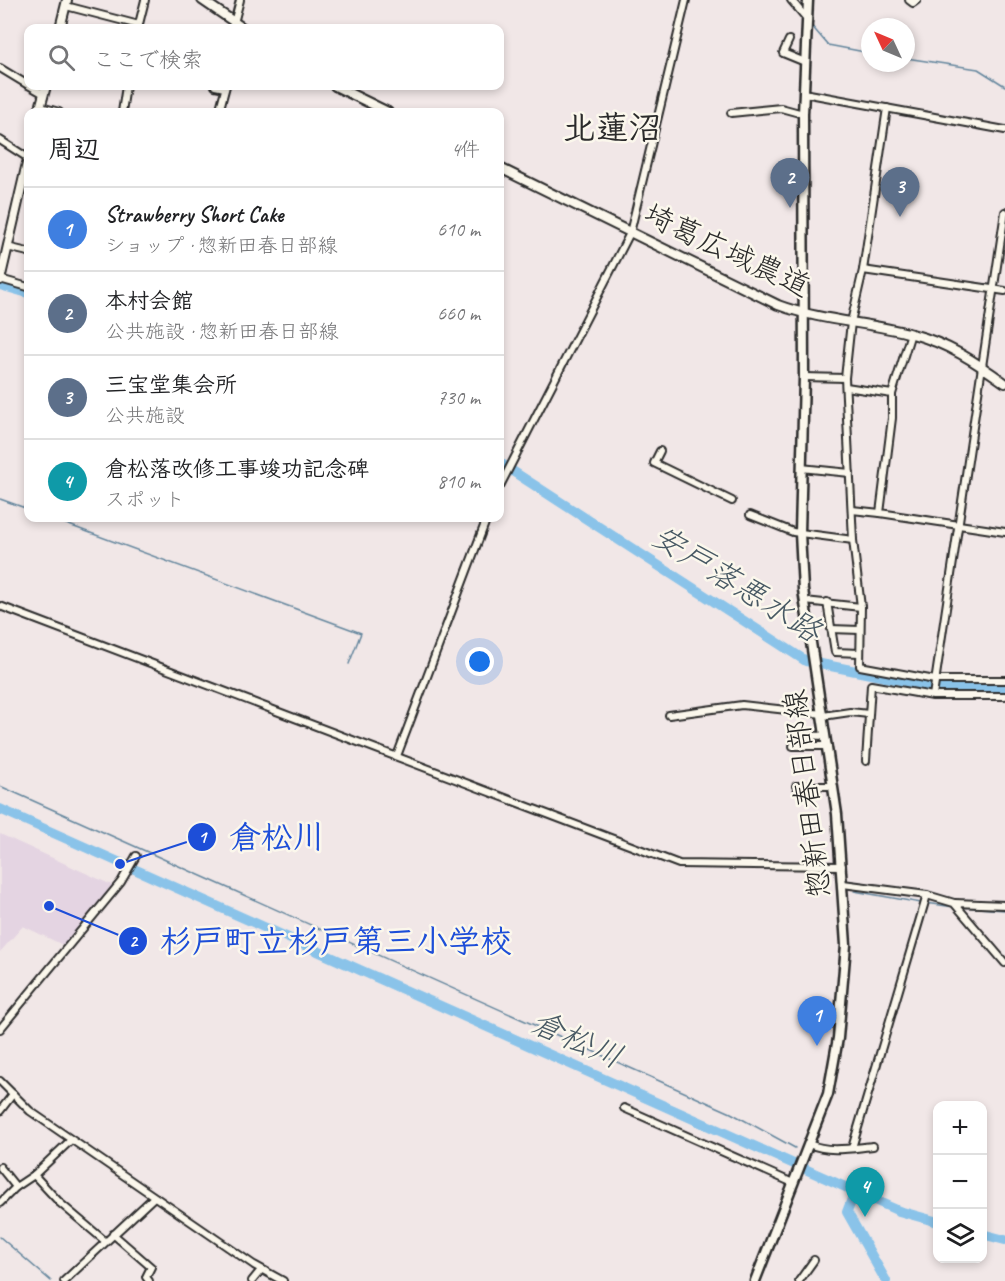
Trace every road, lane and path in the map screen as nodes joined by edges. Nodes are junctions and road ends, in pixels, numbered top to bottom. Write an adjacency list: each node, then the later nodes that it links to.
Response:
1 (145, 0): 13 (street)
2 (202, 0): 14 (street)
3 (240, 0): 15 (street)
4 (686, 0): 38 (street)
5 (791, 0): 10 (street)
6 (808, 0): 10 (main road, 惣新田春日部線)
7 (909, 0): 8 (street)
8 (916, 0)
9 (66, 3): 11 (street); 12 (street)
10 (808, 17): 17 (main road, 惣新田春日部線)
11 (61, 24)
12 (129, 24)
13 (139, 24)
14 (236, 24)
15 (240, 24)
16 (789, 40): 17 (street)
17 (805, 62): 24 (main road, 惣新田春日部線)
18 (0, 68): 19 (street)
19 (24, 82)
20 (45, 90): 25 (street)
21 (125, 90): 26 (street)
22 (224, 90): 27 (street)
23 (343, 90): 28 (street)
24 (804, 93): 29 (street); 31 (main road, 惣新田春日部線)
25 (40, 108)
26 (123, 108)
27 (220, 108)
28 (380, 108)
29 (887, 108): 32 (street); 41 (street)
30 (731, 113): 31 (street)
31 (802, 114): 46 (main road, 惣新田春日部線)
32 (1005, 129)
33 (0, 140): 34 (street)
34 (24, 155)
35 (504, 170): 38 (street, 埼葛広域農道)
36 (24, 175): 39 (street)
37 (1005, 212): 44 (street)
38 (630, 232): 46 (street, 埼葛広域農道); 58 (street)
39 (7, 248): 40 (street); 42 (street)
40 (24, 251)
41 (862, 270): 44 (street); 47 (street)
42 (0, 280): 43 (street)
43 (24, 286)
44 (994, 289): 45 (street); 49 (street)
45 (1005, 291)
46 (802, 314): 47 (street, 埼葛広域農道); 50 (main road, 惣新田春日部線)
47 (851, 322): 48 (street, 埼葛広域農道); 51 (street)
48 (911, 333): 49 (street, 埼葛広域農道); 54 (street)
49 (983, 367): 52 (street, 埼葛広域農道); 64 (street)
50 (804, 376): 51 (street); 56 (main road, 惣新田春日部線)
51 (845, 378): 53 (street)
52 (1005, 384)
53 (846, 387): 54 (street); 57 (street)
54 (892, 394): 61 (street)
55 (660, 451): 59 (street)
56 (801, 468): 57 (street); 66 (main road, 惣新田春日部線)
57 (850, 473): 60 (street)
58 (504, 474)
59 (732, 501)
60 (852, 510): 61 (street); 67 (street)
61 (880, 513): 64 (street)
62 (750, 515): 66 (street)
63 (486, 522): 86 (street)
64 (959, 526): 65 (street); 75 (street)
65 (1005, 532)
66 (800, 533): 67 (street); 68 (main road, 惣新田春日部線)
67 (853, 540): 71 (street)
68 (805, 601): 69 (street); 81 (main road, 惣新田春日部線)
69 (827, 602): 71 (street); 72 (street)
70 (0, 606): 86 (street)
71 (861, 607): 73 (street)
72 (831, 629): 73 (street); 74 (street)
73 (860, 630): 74 (street)
74 (860, 652): 75 (street)
75 (935, 680): 76 (street); 77 (street)
76 (1005, 680)
77 (933, 696): 78 (street); 79 (street)
78 (1005, 696)
79 (869, 714): 81 (street); 87 (street)
80 (669, 715): 81 (street)
81 (823, 715): 83 (main road, 惣新田春日部線)
82 (793, 735): 83 (street)
83 (826, 736): 85 (main road, 惣新田春日部線)
84 (793, 746): 85 (street)
85 (828, 746): 89 (main road, 惣新田春日部線)
86 (398, 756): 91 (street)
87 (866, 761)
88 (796, 786): 89 (street)
89 (833, 786): 91 (main road, 惣新田春日部線)
90 (136, 856): 97 (street)
91 (842, 866): 92 (main road, 惣新田春日部線)
92 (843, 884): 93 (street); 103 (main road, 惣新田春日部線)
93 (927, 895): 94 (street); 105 (street)
94 (954, 903): 95 (street); 96 (street)
95 (1005, 905)
96 (1005, 963)
97 (0, 1029)
98 (0, 1081): 99 (street)
99 (13, 1094): 101 (street); 102 (street)
100 (624, 1107): 108 (street)
101 (1, 1108)
102 (71, 1140): 107 (street); 110 (street)
103 (809, 1144): 105 (street); 108 (main road, 惣新田春日部線)
104 (873, 1146): 105 (street)
105 (852, 1148)
106 (0, 1167): 109 (street)
107 (34, 1175): 109 (street); 113 (street)
108 (793, 1183): 120 (main road, 惣新田春日部線)
109 (16, 1187): 111 (street)
110 (153, 1198): 112 (street); 115 (street)
111 (0, 1203)
112 (113, 1234): 113 (street); 117 (street)
113 (105, 1241): 116 (street)
114 (814, 1260): 121 (street)
115 (261, 1270): 118 (street); 119 (street)
116 (64, 1281)
117 (149, 1281)
118 (252, 1281)
119 (283, 1281)
120 (755, 1281)
121 (798, 1281)

